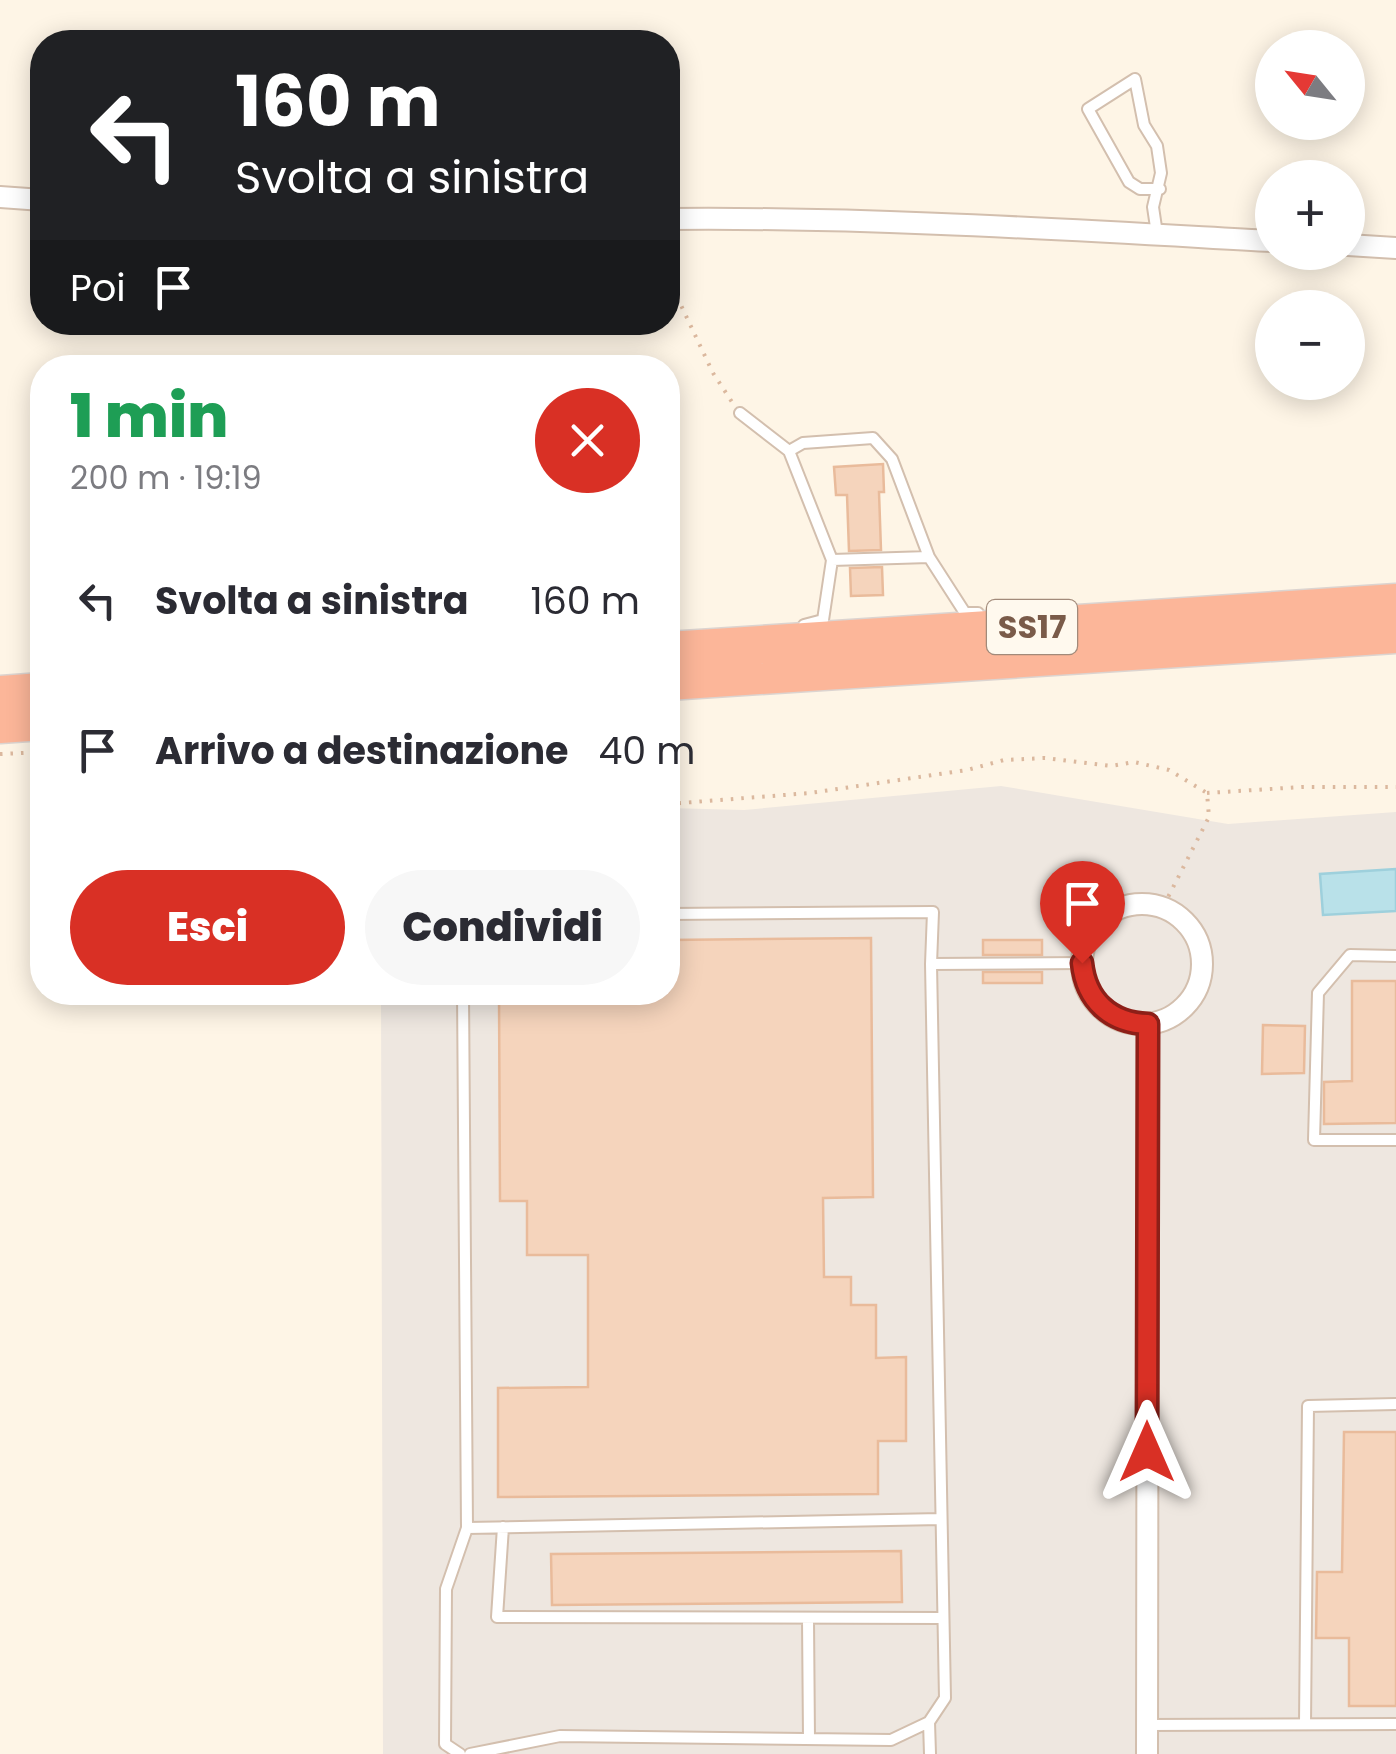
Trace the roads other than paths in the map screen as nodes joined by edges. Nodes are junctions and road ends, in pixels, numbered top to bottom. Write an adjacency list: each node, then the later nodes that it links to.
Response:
1 (1160, 189): 1 (lane); 5 (lane)
2 (0, 197): 3 (street)
3 (30, 199)
4 (680, 219): 5 (street)
5 (1157, 234): 6 (street)
6 (1255, 239)
7 (1365, 246): 8 (street)
8 (1396, 248)
9 (740, 413): 10 (lane)
10 (788, 451): 11 (lane); 12 (lane)
11 (929, 556): 12 (lane); 14 (lane)
12 (832, 560): 17 (lane)
13 (1396, 603): 16 (highway, SS17)
14 (983, 614)
15 (1020, 616): 16 (lane)
16 (1129, 621): 20 (highway, SS17)
17 (790, 628)
18 (772, 632): 20 (lane)
19 (1396, 634): 22 (highway, SS17)
20 (705, 649): 21 (highway, SS17)
21 (680, 650)
22 (680, 679)
23 (30, 693): 24 (highway)
24 (0, 695)
25 (30, 722): 26 (highway)
26 (0, 724)
27 (680, 914): 30 (lane)
28 (1396, 956): 33 (lane)
29 (1082, 963): 30 (lane); 32 (street); 32 (street)
30 (931, 964): 35 (lane)
31 (463, 1005): 37 (lane)
32 (1148, 1024): 43 (street)
33 (1396, 1140)
34 (1396, 1404): 41 (lane)
35 (942, 1519): 36 (lane); 38 (lane)
36 (503, 1527): 37 (lane); 39 (lane)
37 (467, 1528): 45 (lane)
38 (944, 1618): 39 (lane); 40 (lane)
39 (808, 1619): 44 (lane)
40 (929, 1722): 44 (lane); 47 (lane)
41 (1305, 1724): 42 (lane); 43 (lane)
42 (1396, 1724)
43 (1147, 1725): 48 (street)
44 (809, 1739): 46 (lane)
45 (460, 1754)
46 (470, 1754)
47 (930, 1754)
48 (1147, 1754)

